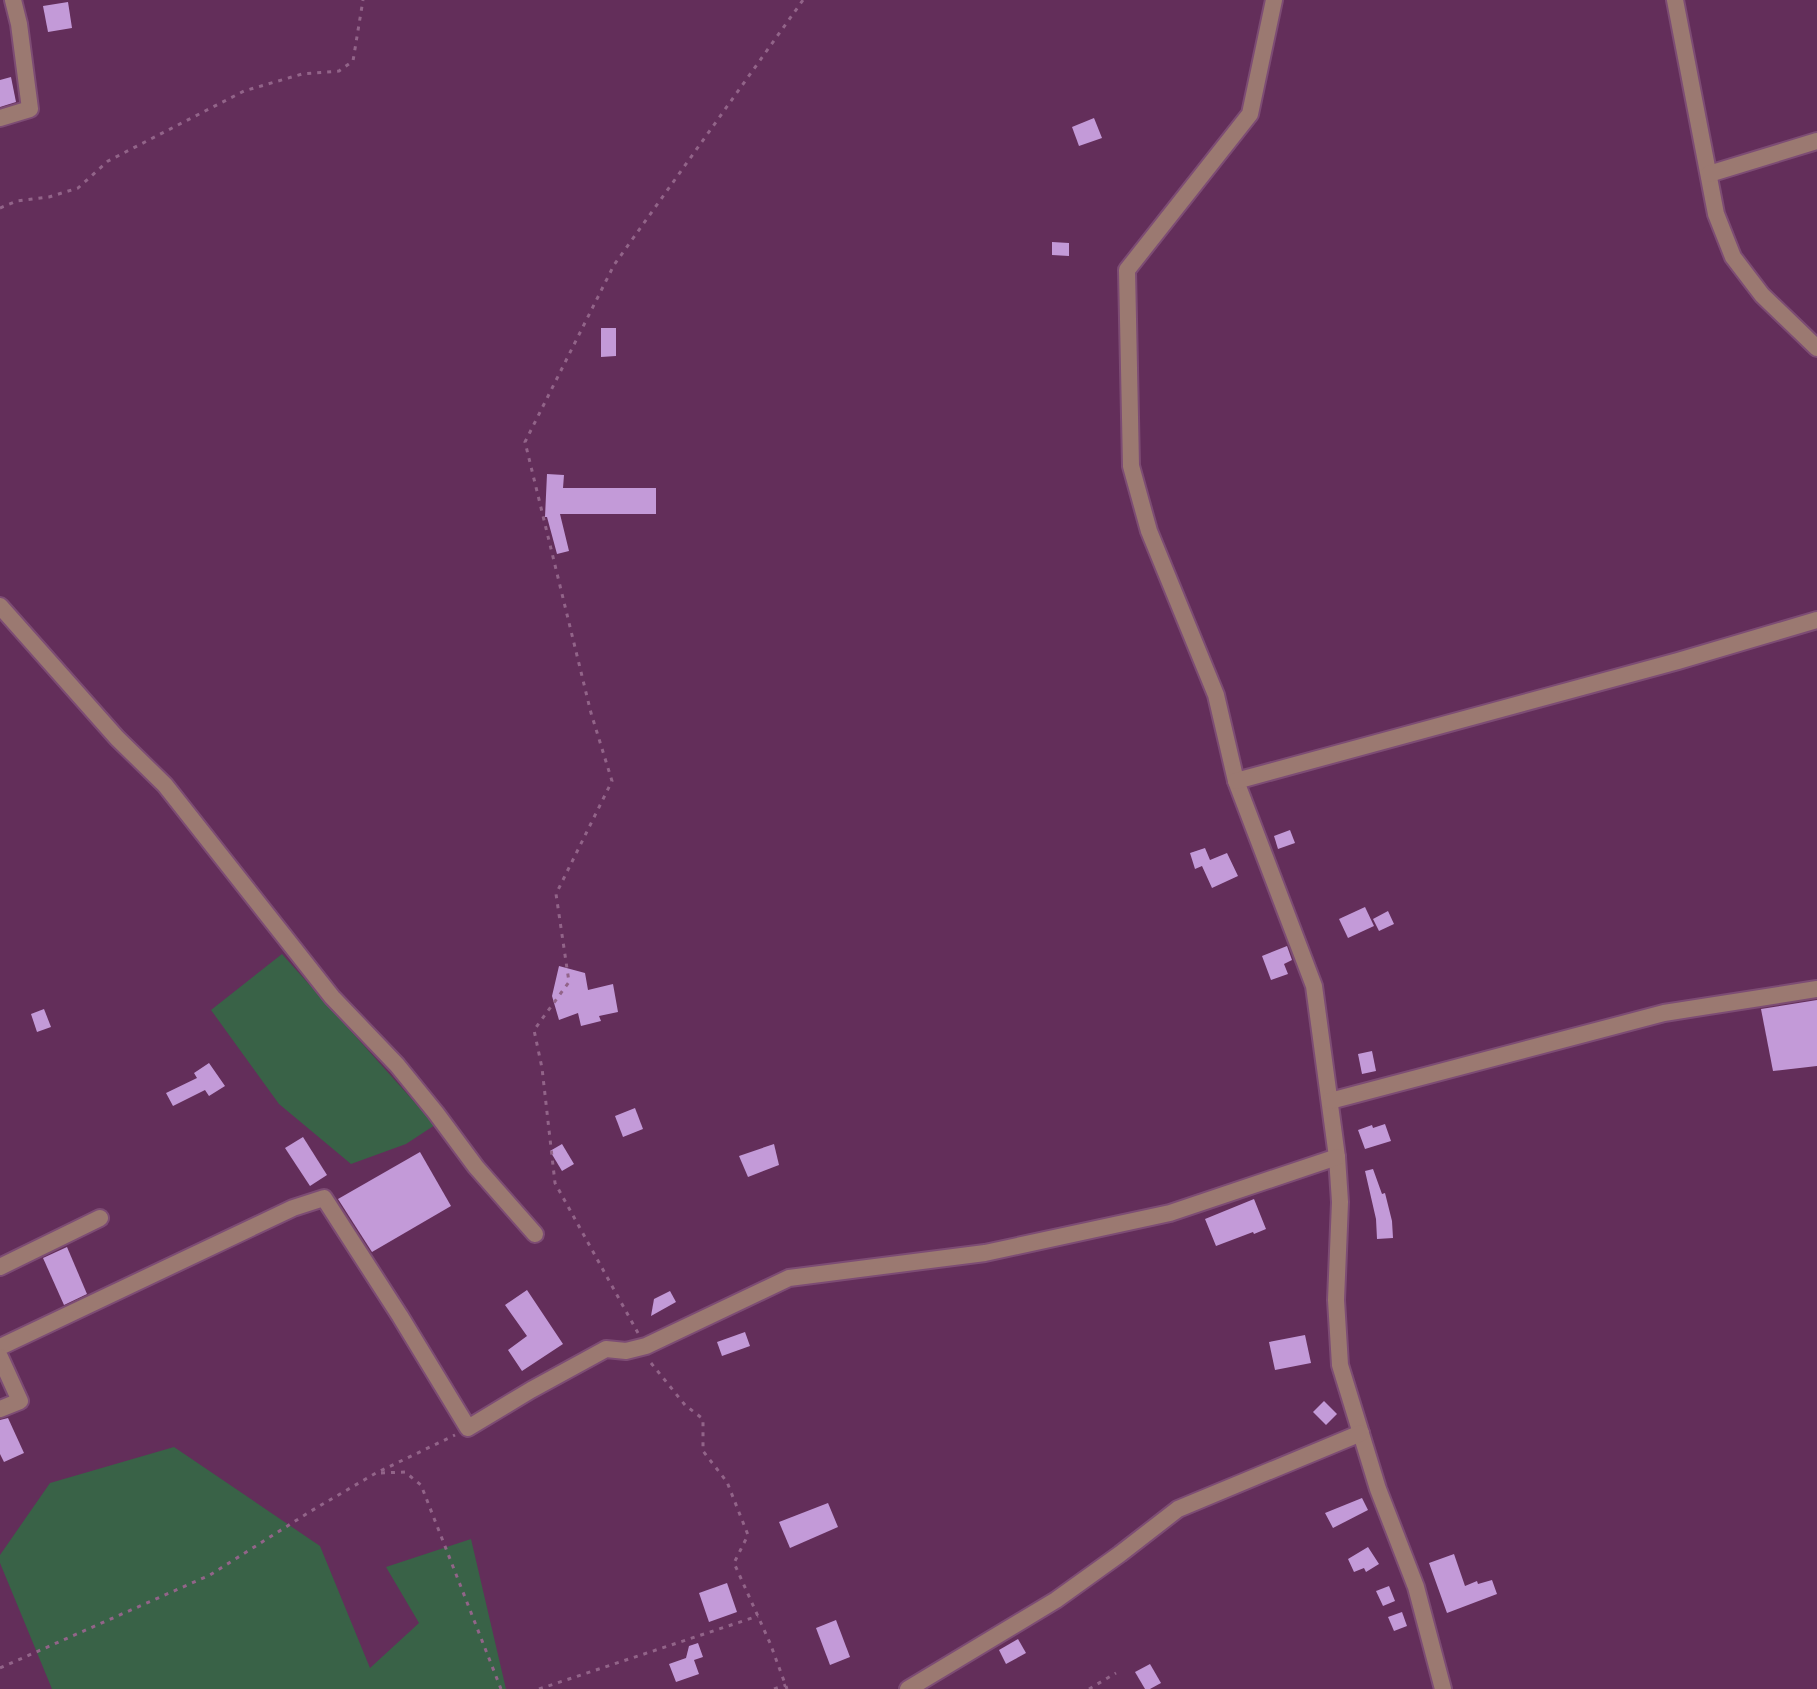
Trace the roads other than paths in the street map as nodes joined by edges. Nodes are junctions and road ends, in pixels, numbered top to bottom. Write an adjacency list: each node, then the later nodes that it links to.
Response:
1 (13, 0): 4 (street)
2 (1274, 0): 10 (street)
3 (1675, 0): 6 (street)
4 (0, 118)
5 (1817, 141): 6 (street)
6 (1709, 174): 7 (street)
7 (1817, 348)
8 (0, 606): 15 (street)
9 (1817, 620): 10 (street)
10 (1236, 781): 12 (street)
11 (1817, 989): 12 (street)
12 (1330, 1101): 13 (street)
13 (1337, 1157): 17 (street); 20 (street)
14 (100, 1218): 16 (street)
15 (535, 1234)
16 (0, 1267)
17 (0, 1347)
18 (0, 1357): 19 (street)
19 (0, 1409)
20 (1361, 1433): 21 (street); 22 (street)
21 (908, 1689)
22 (1443, 1689)

